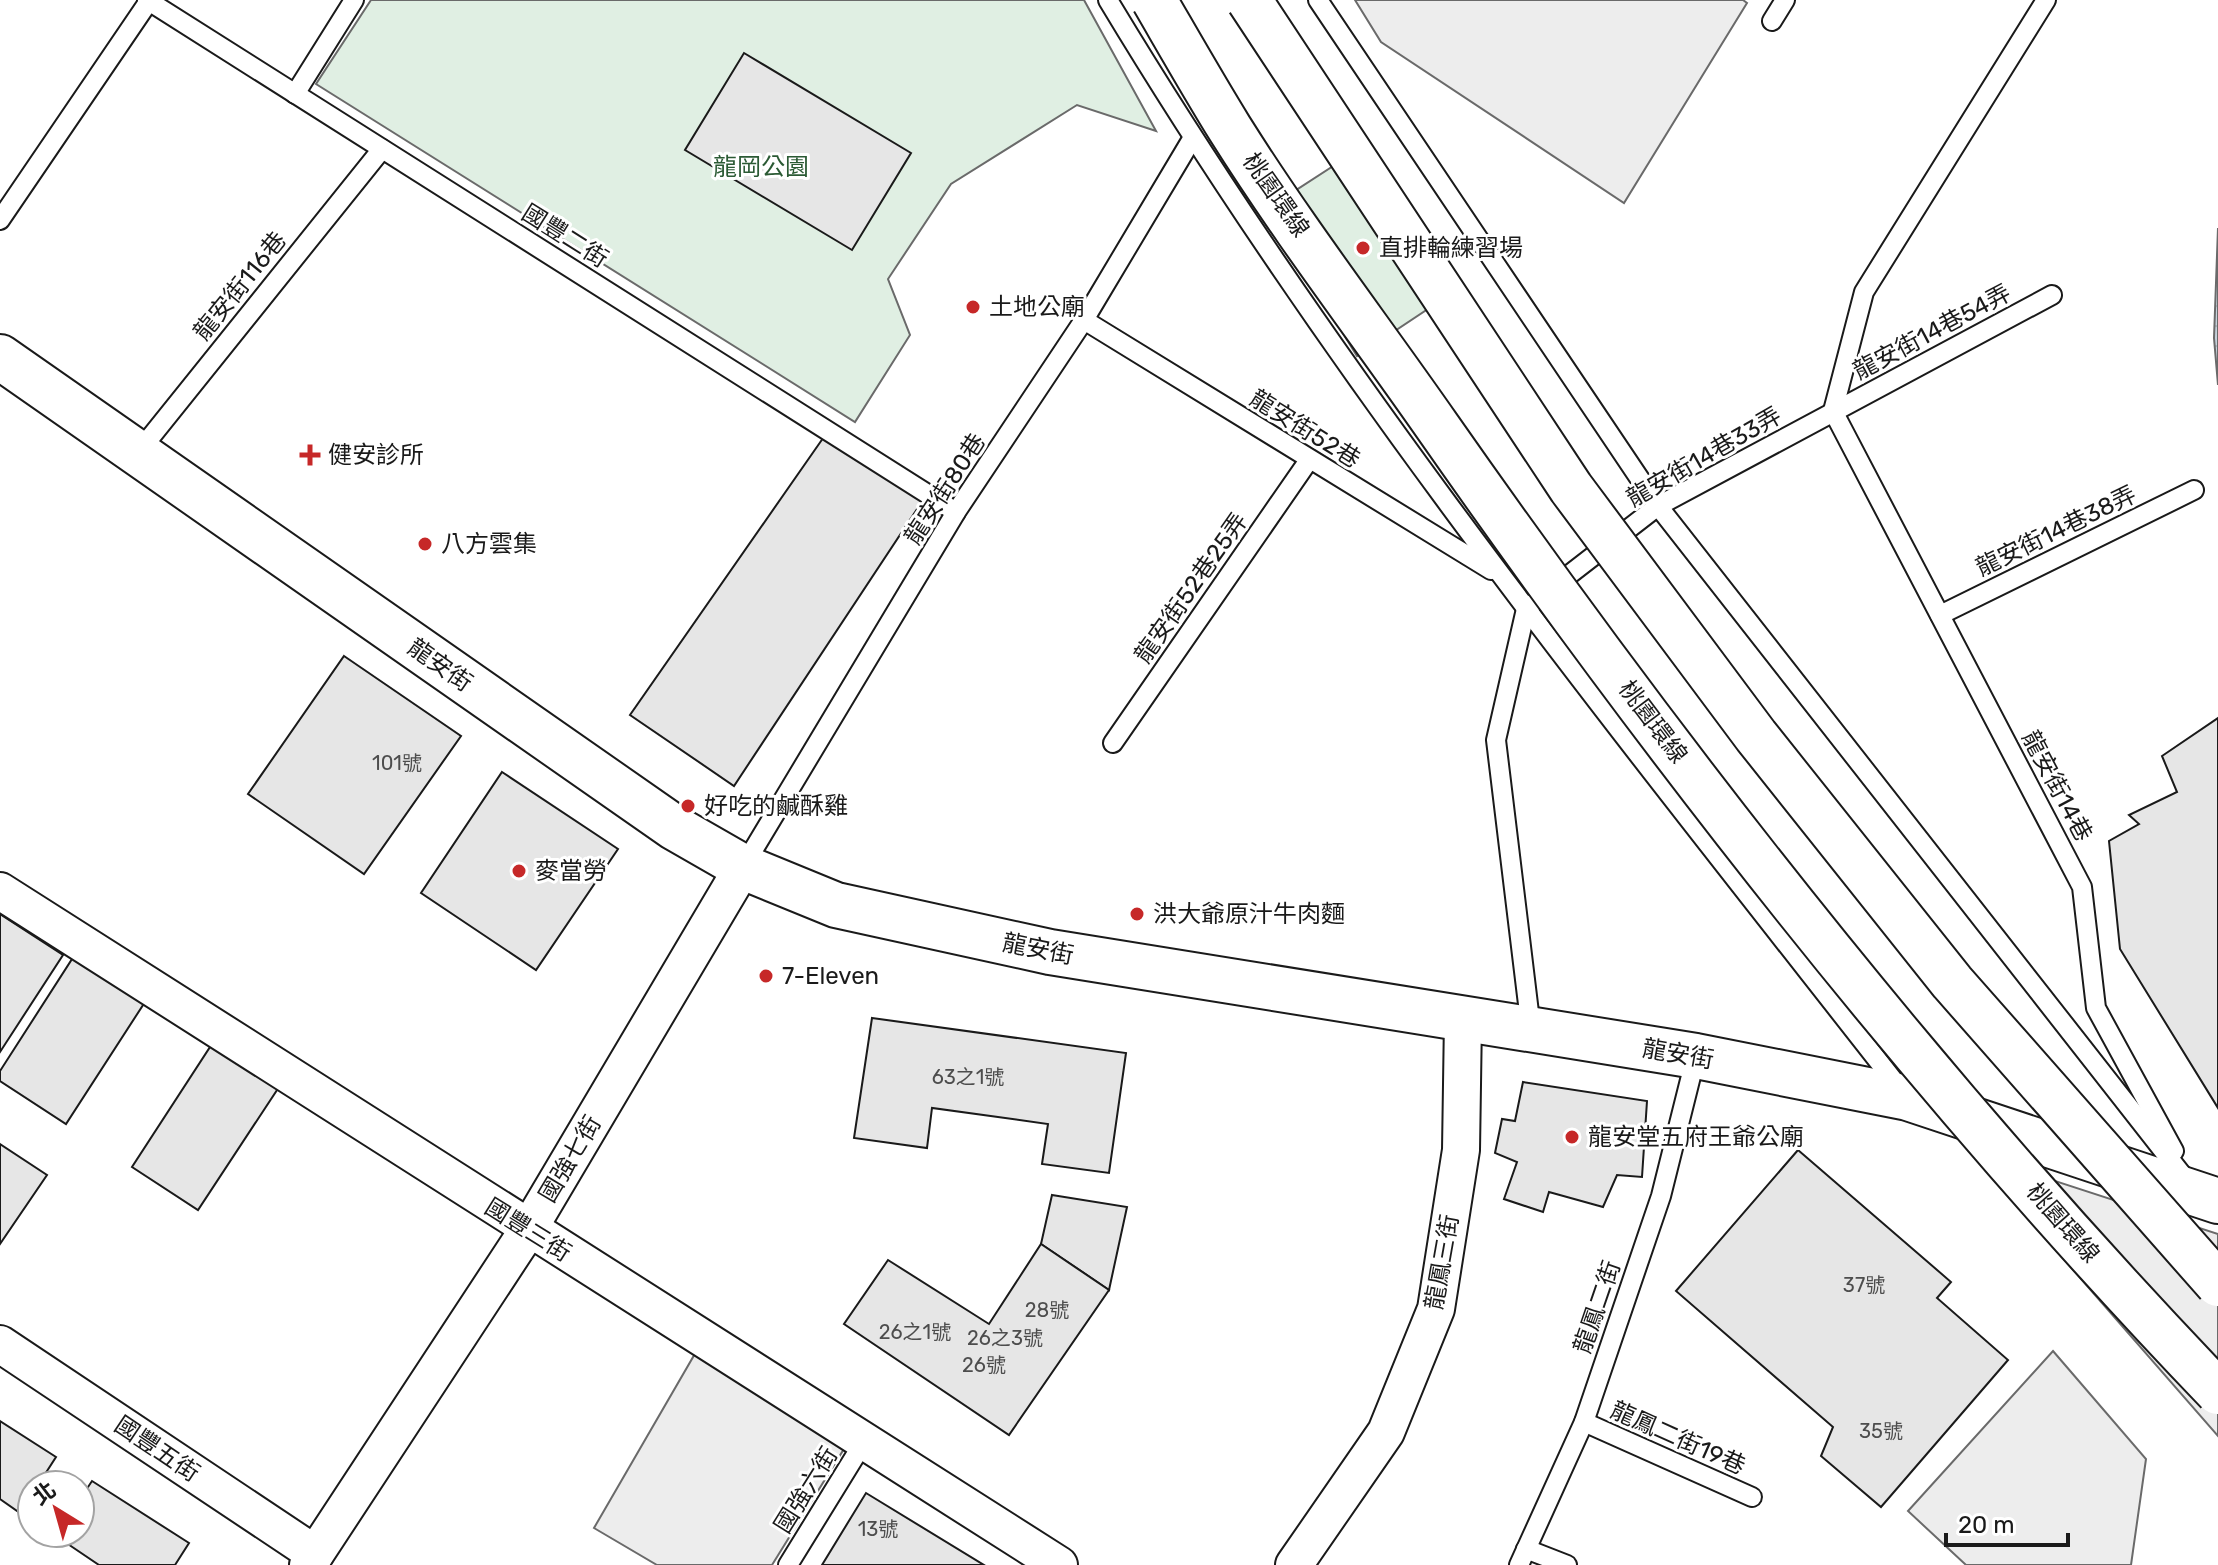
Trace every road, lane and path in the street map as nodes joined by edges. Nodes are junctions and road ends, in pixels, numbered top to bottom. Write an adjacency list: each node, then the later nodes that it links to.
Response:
1 (354, 0): 10 (lane)
2 (1108, 0): 11 (lane)
3 (1154, 0): 37 (main road, 桃園環線, bridge)
4 (1249, 0): 35 (main road, bridge)
5 (1318, 0): 21 (lane)
6 (1785, 0): 9 (lane)
7 (2046, 0): 17 (lane)
8 (148, 1): 10 (lane, 國豐二街); 13 (lane)
9 (1772, 21)
10 (295, 94): 12 (lane, 國豐二街)
11 (1192, 139): 15 (lane, 龍安街80巷); 23 (lane)
12 (382, 149): 18 (lane, 龍安街116巷); 22 (lane, 國豐二街)
13 (0, 220)
14 (2052, 295): 17 (lane, 龍安街14巷54弄)
15 (1084, 320): 19 (lane, 龍安街52巷); 22 (lane, 龍安街80巷)
16 (0, 357): 18 (main road, 龍安街)
17 (1833, 411): 21 (lane, 龍安街14巷33弄); 25 (lane, 龍安街14巷)
18 (137, 454): 27 (main road, 龍安街)
19 (1309, 460): 23 (lane, 龍安街52巷); 26 (lane, 龍安街52巷25弄)
20 (2194, 490): 25 (lane, 龍安街14巷38弄)
21 (1658, 506): 24 (lane, 龍安街14巷33弄); 33 (lane)
22 (956, 512): 27 (lane, 龍安街80巷)
23 (1502, 577): 24 (lane)
24 (1526, 609): 30 (lane); 32 (lane)
25 (1940, 615): 33 (lane, 龍安街14巷)
26 (1113, 743)
27 (743, 867): 29 (main road, 龍安街); 34 (street, 國強七街)
28 (0, 891): 34 (street, 國豐三街)
29 (1463, 1019): 30 (main road, 龍安街); 45 (street, 龍鳳三街)
30 (1531, 1029): 31 (main road, 龍安街)
31 (1696, 1056): 32 (main road, 龍安街); 38 (lane, 龍鳳二街)
32 (1908, 1098): 33 (main road, 龍安街)
33 (2208, 1198)
34 (528, 1230): 39 (street, 國豐三街); 42 (street, 國強七街)
35 (2218, 1284)
36 (0, 1344): 42 (street, 國豐五街)
37 (2218, 1392)
38 (1584, 1422): 40 (lane, 龍鳳二街19巷); 41 (lane, 龍鳳二街)
39 (865, 1440): 43 (lane, 國強六街); 44 (street, 國豐三街)
40 (1752, 1497)
41 (1522, 1557): 46 (lane)
42 (311, 1560)
43 (788, 1565)
44 (1059, 1565)
45 (1294, 1565)
46 (1567, 1565)

